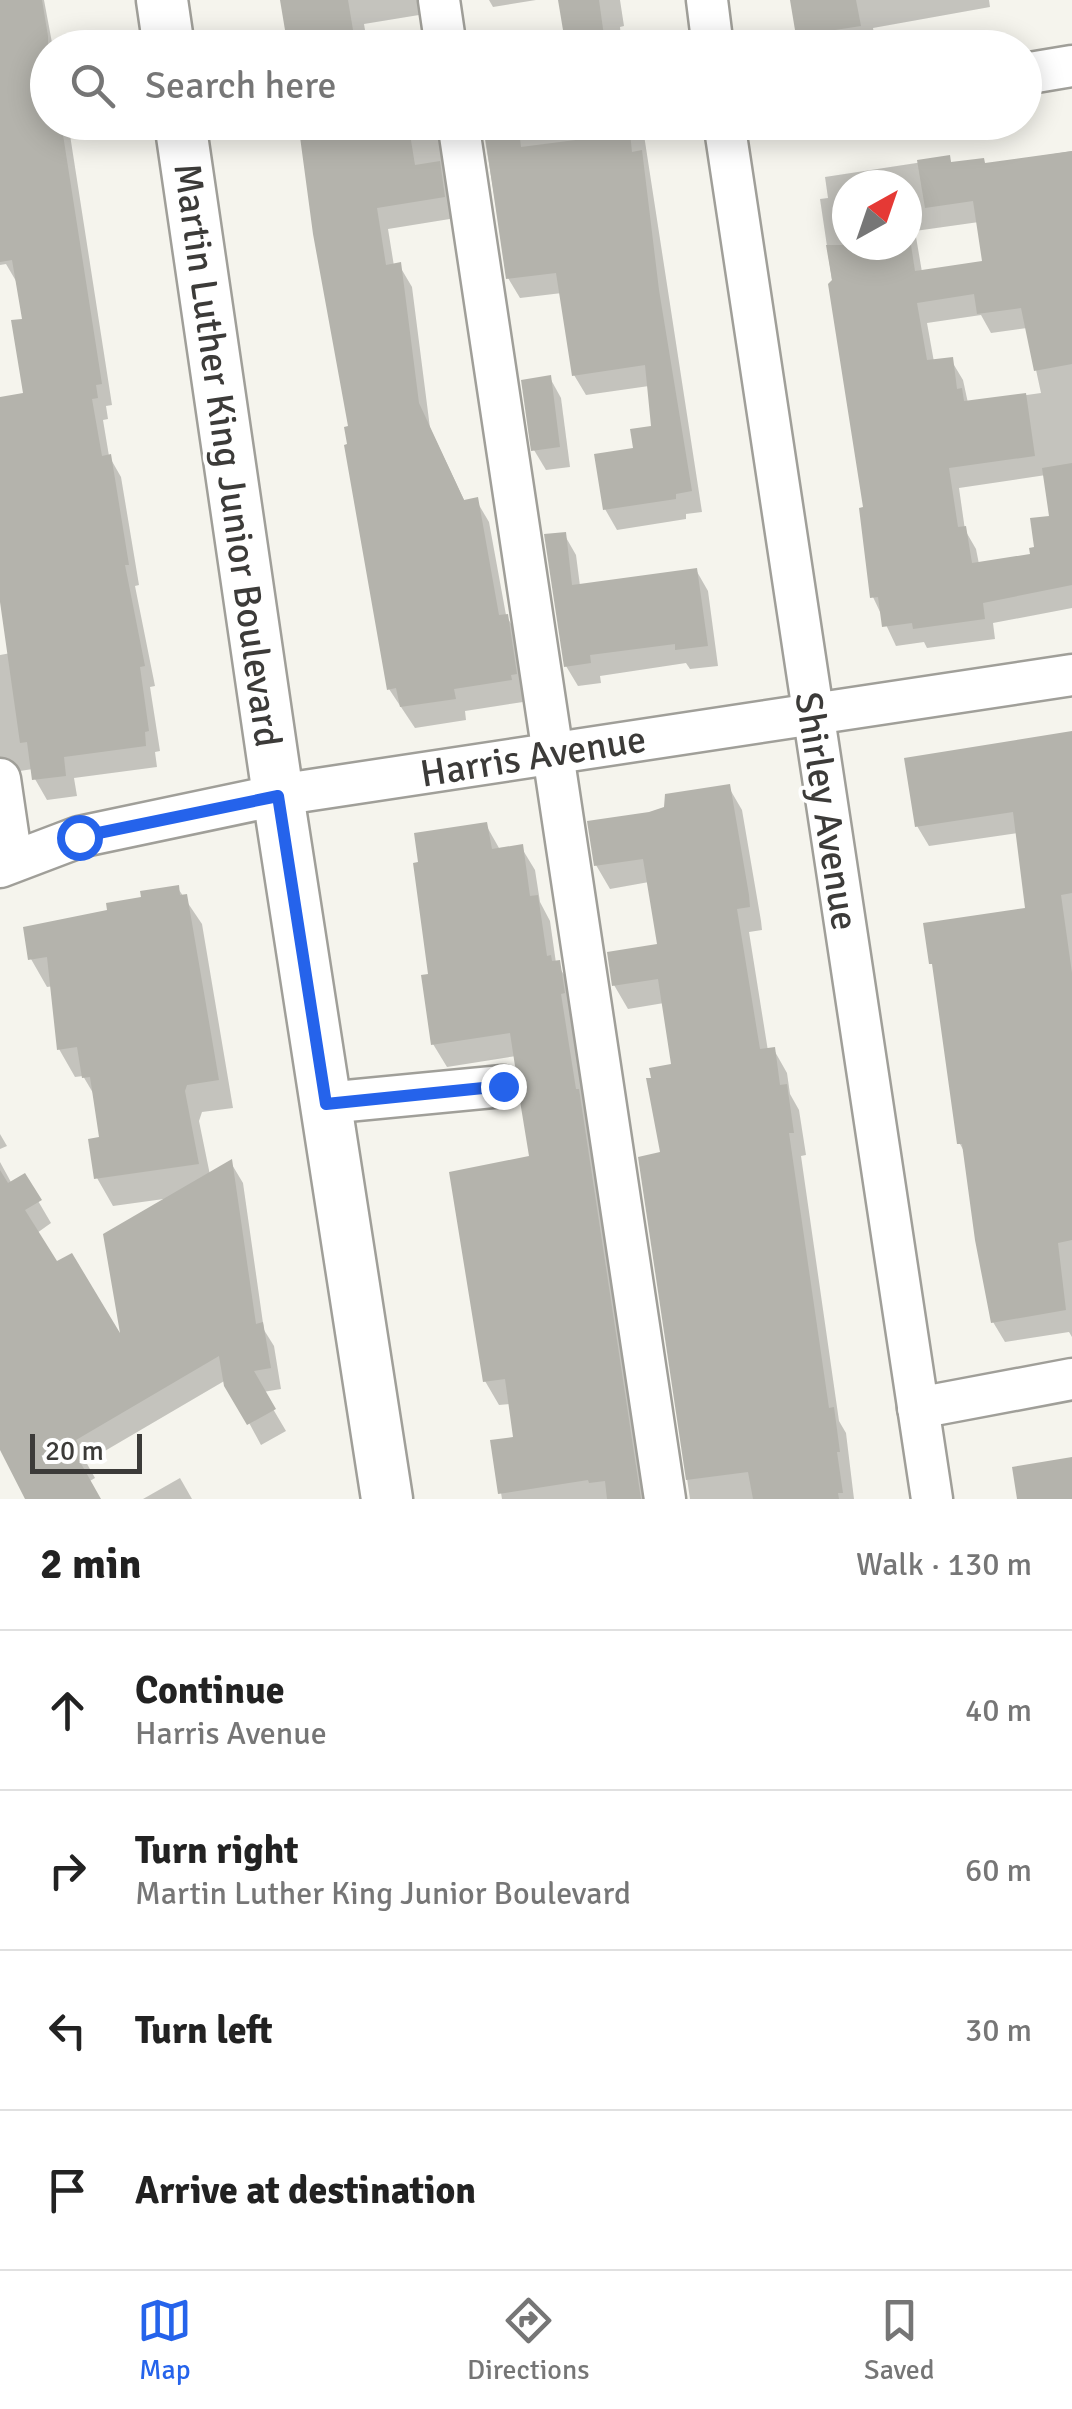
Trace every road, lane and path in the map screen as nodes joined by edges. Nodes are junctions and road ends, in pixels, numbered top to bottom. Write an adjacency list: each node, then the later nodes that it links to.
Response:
1 (162, 0): 4 (main road)
2 (439, 0): 5 (street)
3 (707, 0): 6 (street)
4 (166, 30)
5 (443, 30)
6 (711, 30)
7 (1072, 66): 8 (street)
8 (1042, 71)
9 (183, 140): 16 (main road, Martin Luther King Junior Boulevard)
10 (461, 140): 14 (street)
11 (729, 140): 13 (street, Shirley Avenue)
12 (1072, 675): 13 (street, Harris Avenue)
13 (812, 714): 14 (street, Harris Avenue); 21 (street, Shirley Avenue)
14 (552, 753): 16 (street, Harris Avenue); 23 (street)
15 (0, 780): 17 (street)
16 (278, 796): 17 (street, Harris Avenue); 19 (main road, Martin Luther King Junior Boulevard)
17 (6, 864)
18 (503, 1086): 19 (street)
19 (326, 1104): 22 (main road, Martin Luther King Junior Boulevard)
20 (1072, 1379): 21 (street)
21 (918, 1408): 24 (street, Shirley Avenue)
22 (387, 1499)
23 (665, 1499)
24 (932, 1499)

